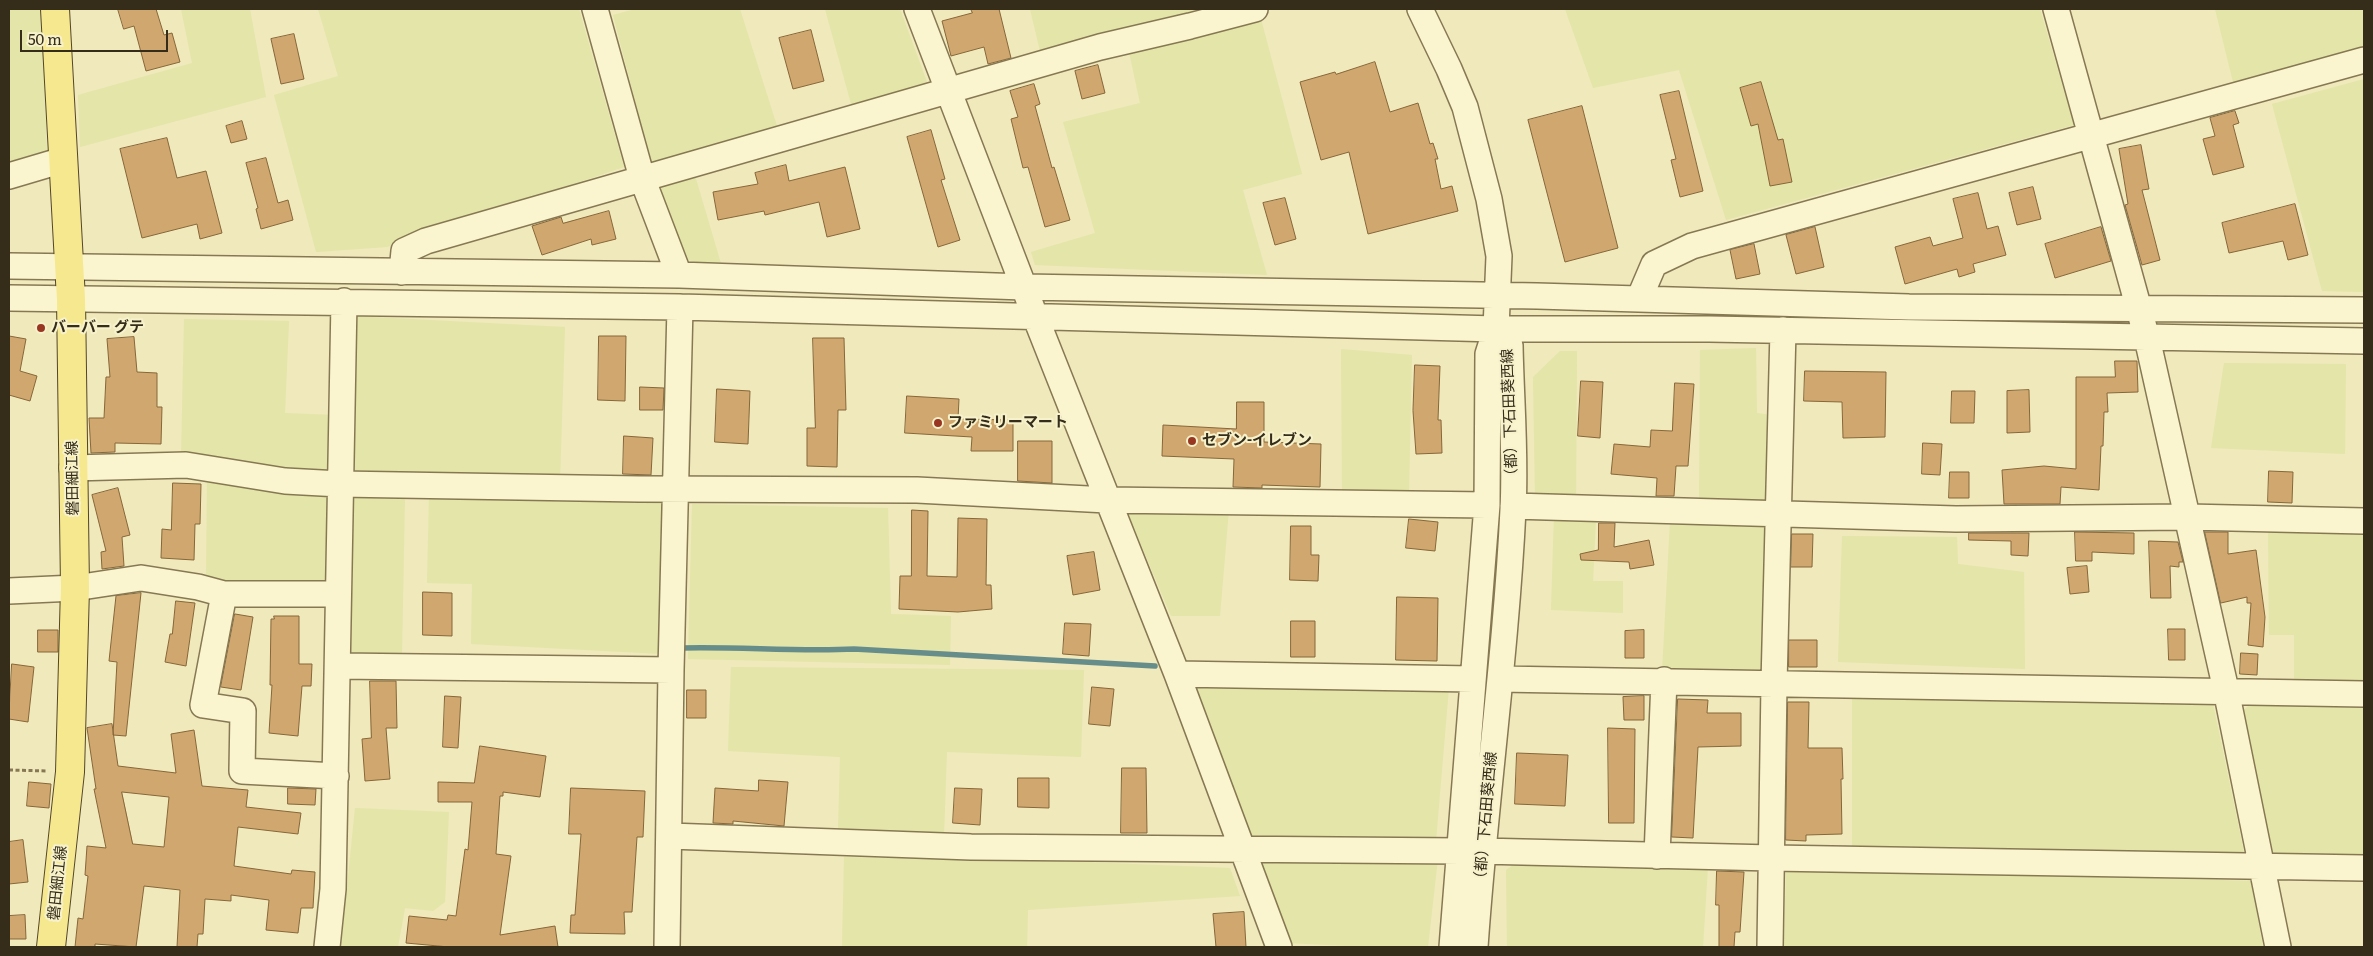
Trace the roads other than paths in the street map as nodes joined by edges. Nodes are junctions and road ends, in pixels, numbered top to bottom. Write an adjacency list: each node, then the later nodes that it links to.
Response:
1 (55, 9): 10 (main road, 磐田細江線)
2 (595, 9): 12 (street)
3 (918, 9): 8 (street)
4 (1255, 9): 8 (street)
5 (1420, 9): 18 (street)
6 (2056, 9): 9 (street)
7 (2364, 60): 9 (street)
8 (949, 92): 12 (street); 17 (street)
9 (2091, 134): 20 (street); 24 (street)
10 (63, 160): 11 (street); 14 (main road, 磐田細江線)
11 (9, 176)
12 (642, 178): 15 (street); 16 (street)
13 (9, 266): 14 (street)
14 (69, 267): 15 (street); 21 (main road, 磐田細江線)
15 (402, 272): 16 (street)
16 (680, 275): 17 (street)
17 (1024, 287): 18 (street); 26 (street)
18 (1496, 296): 20 (street); 27 (street)
19 (9, 298): 21 (street)
20 (1639, 299): 24 (street)
21 (71, 300): 22 (street); 31 (main road, 磐田細江線)
22 (344, 301): 23 (street); 32 (street)
23 (680, 307): 26 (street); 33 (street)
24 (2138, 310): 25 (street); 29 (street)
25 (2364, 310)
26 (1035, 316): 27 (street); 34 (street)
27 (1496, 329): 28 (street); 35 (street, （都）下石田葵西線); 36 (street, （都）下石田葵西線)
28 (1783, 330): 29 (street); 37 (street)
29 (2147, 338): 30 (street); 38 (street)
30 (2364, 340)
31 (72, 468): 32 (street); 40 (main road, 磐田細江線)
32 (340, 484): 33 (street); 43 (street)
33 (675, 490): 34 (street); 45 (street)
34 (1107, 500): 35 (street); 46 (street)
35 (1487, 506): 47 (street, （都）下石田葵西線)
36 (1513, 506): 37 (street); 48 (street, （都）下石田葵西線)
37 (1779, 514): 38 (street); 50 (street)
38 (2188, 517): 39 (street); 51 (street)
39 (2364, 521)
40 (76, 588): 41 (street); 42 (street); 61 (main road, 磐田細江線)
41 (9, 591)
42 (224, 594): 43 (street); 53 (street)
43 (338, 594): 44 (street)
44 (339, 666): 45 (street); 53 (street)
45 (671, 670): 54 (street)
46 (1177, 674): 47 (street); 55 (street)
47 (1473, 679): 56 (street, （都）下石田葵西線)
48 (1500, 679): 49 (street); 56 (street, （都）下石田葵西線)
49 (1664, 680): 50 (street); 57 (street)
50 (1774, 684): 51 (street); 58 (street)
51 (2226, 690): 52 (street); 59 (street)
52 (2364, 694)
53 (336, 776): 62 (street)
54 (670, 836): 55 (street); 63 (street)
55 (1241, 847): 56 (street); 64 (street)
56 (1471, 851): 57 (street); 65 (street, （都）下石田葵西線); 66 (street, （都）下石田葵西線)
57 (1657, 856): 58 (street)
58 (1772, 858): 59 (street); 67 (street)
59 (2261, 865): 60 (street); 68 (street)
60 (2364, 868)
61 (51, 947)
62 (327, 947)
63 (667, 947)
64 (1279, 947)
65 (1452, 947)
66 (1475, 947)
67 (1770, 947)
68 (2278, 947)

